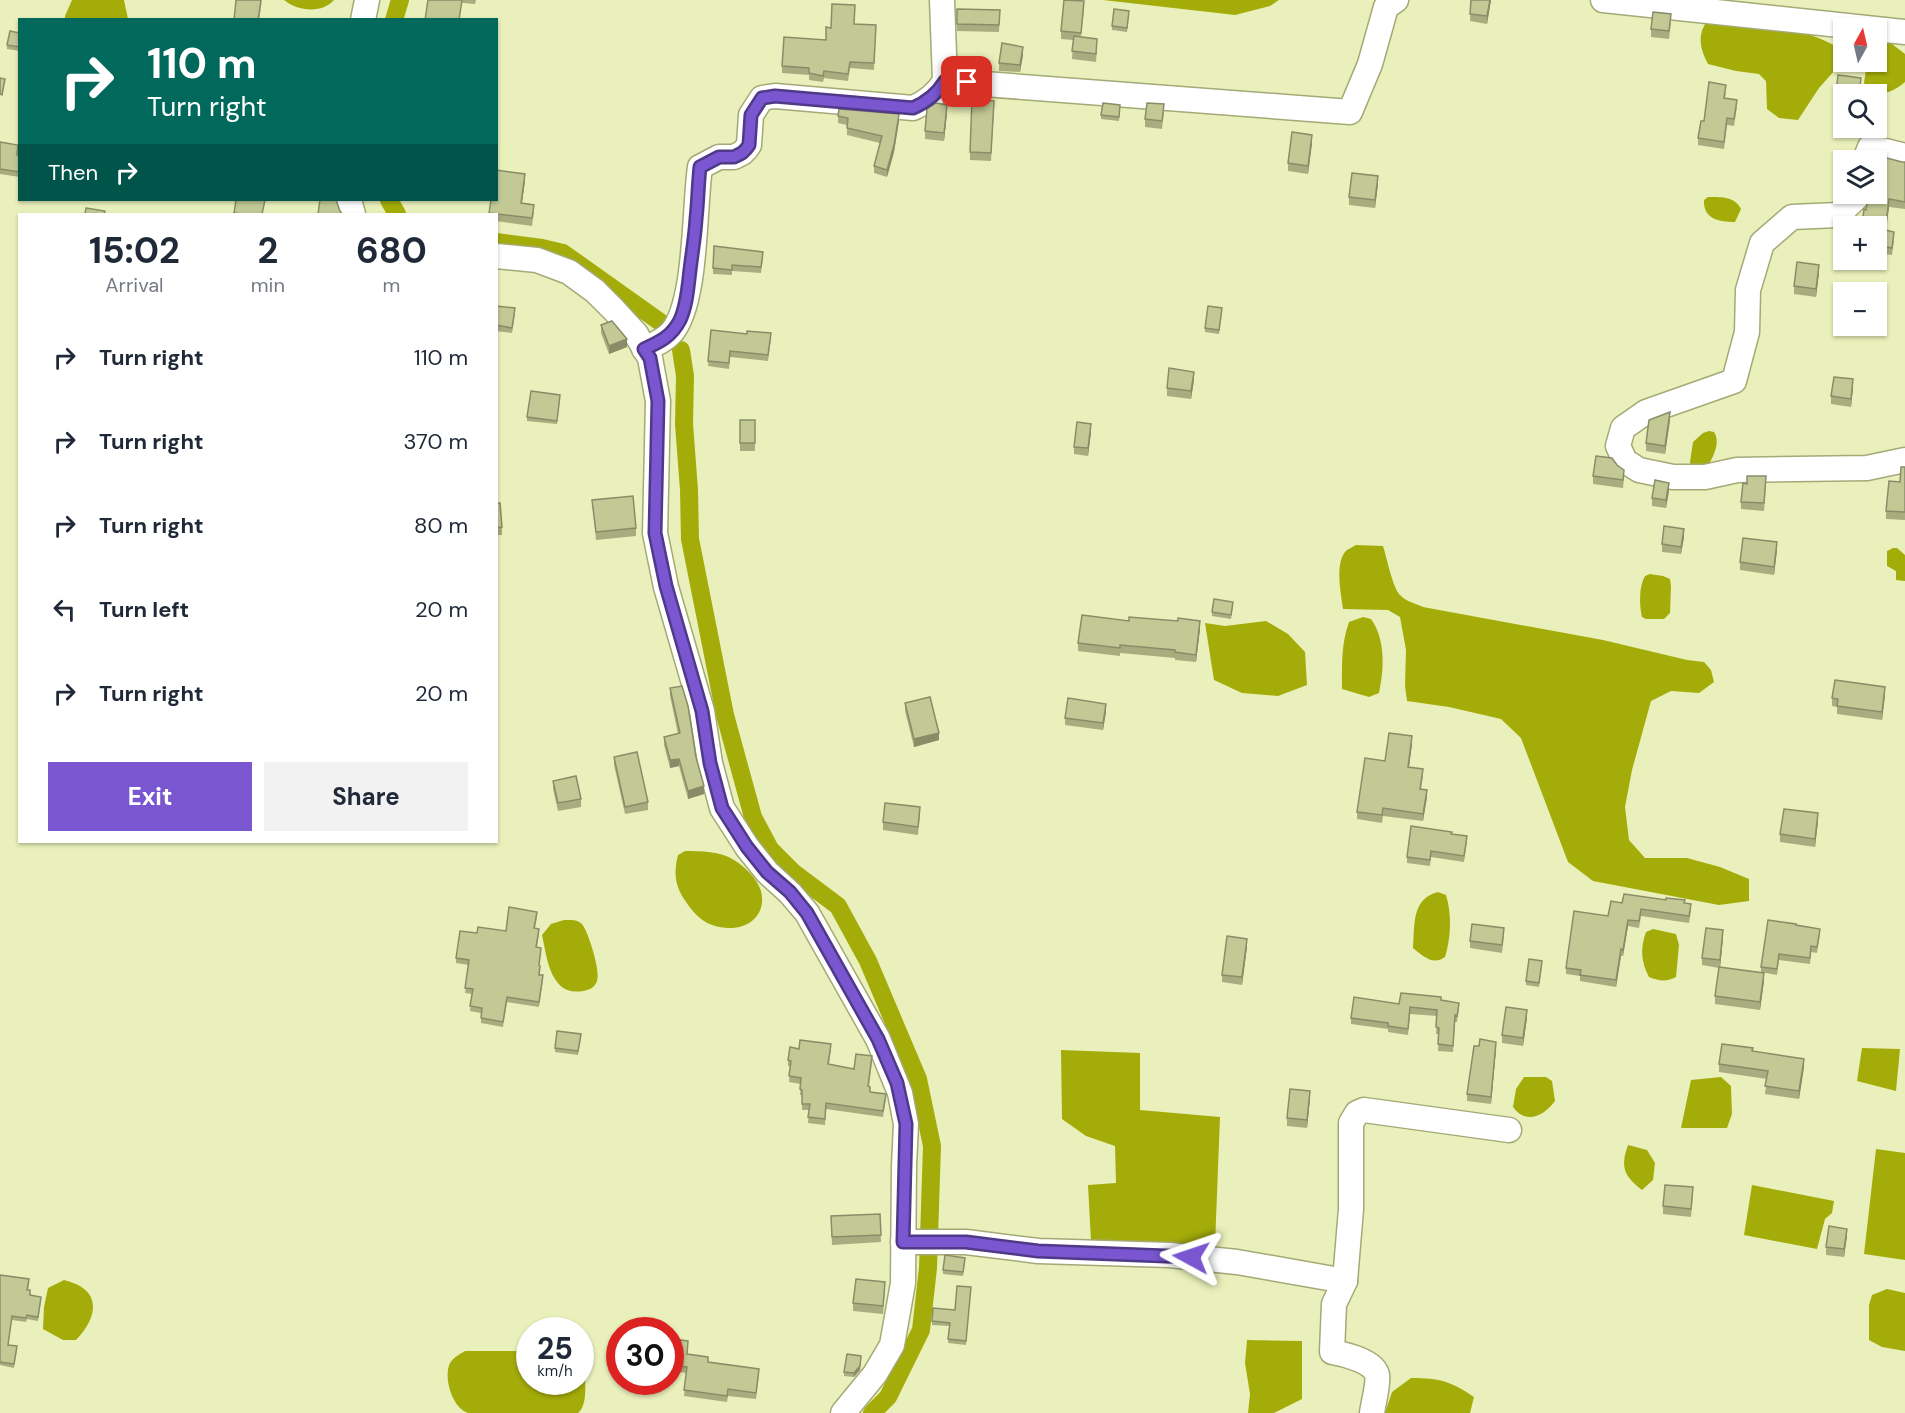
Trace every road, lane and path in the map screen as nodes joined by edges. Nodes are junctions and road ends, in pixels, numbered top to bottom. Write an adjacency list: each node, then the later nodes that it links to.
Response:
1 (367, 0): 5 (street)
2 (942, 0): 7 (street)
3 (1396, 0): 7 (street)
4 (1603, 0): 6 (street)
5 (363, 18)
6 (1905, 32)
7 (945, 81): 14 (street)
8 (1869, 150): 9 (street)
9 (1882, 150)
10 (1887, 151): 11 (street)
11 (1905, 156)
12 (1850, 204): 15 (street)
13 (498, 256): 14 (street)
14 (644, 349): 17 (street)
15 (1905, 460)
16 (1509, 1130): 18 (street)
17 (903, 1242): 18 (street); 19 (street)
18 (1345, 1281): 20 (street)
19 (843, 1413)
20 (1372, 1413)

